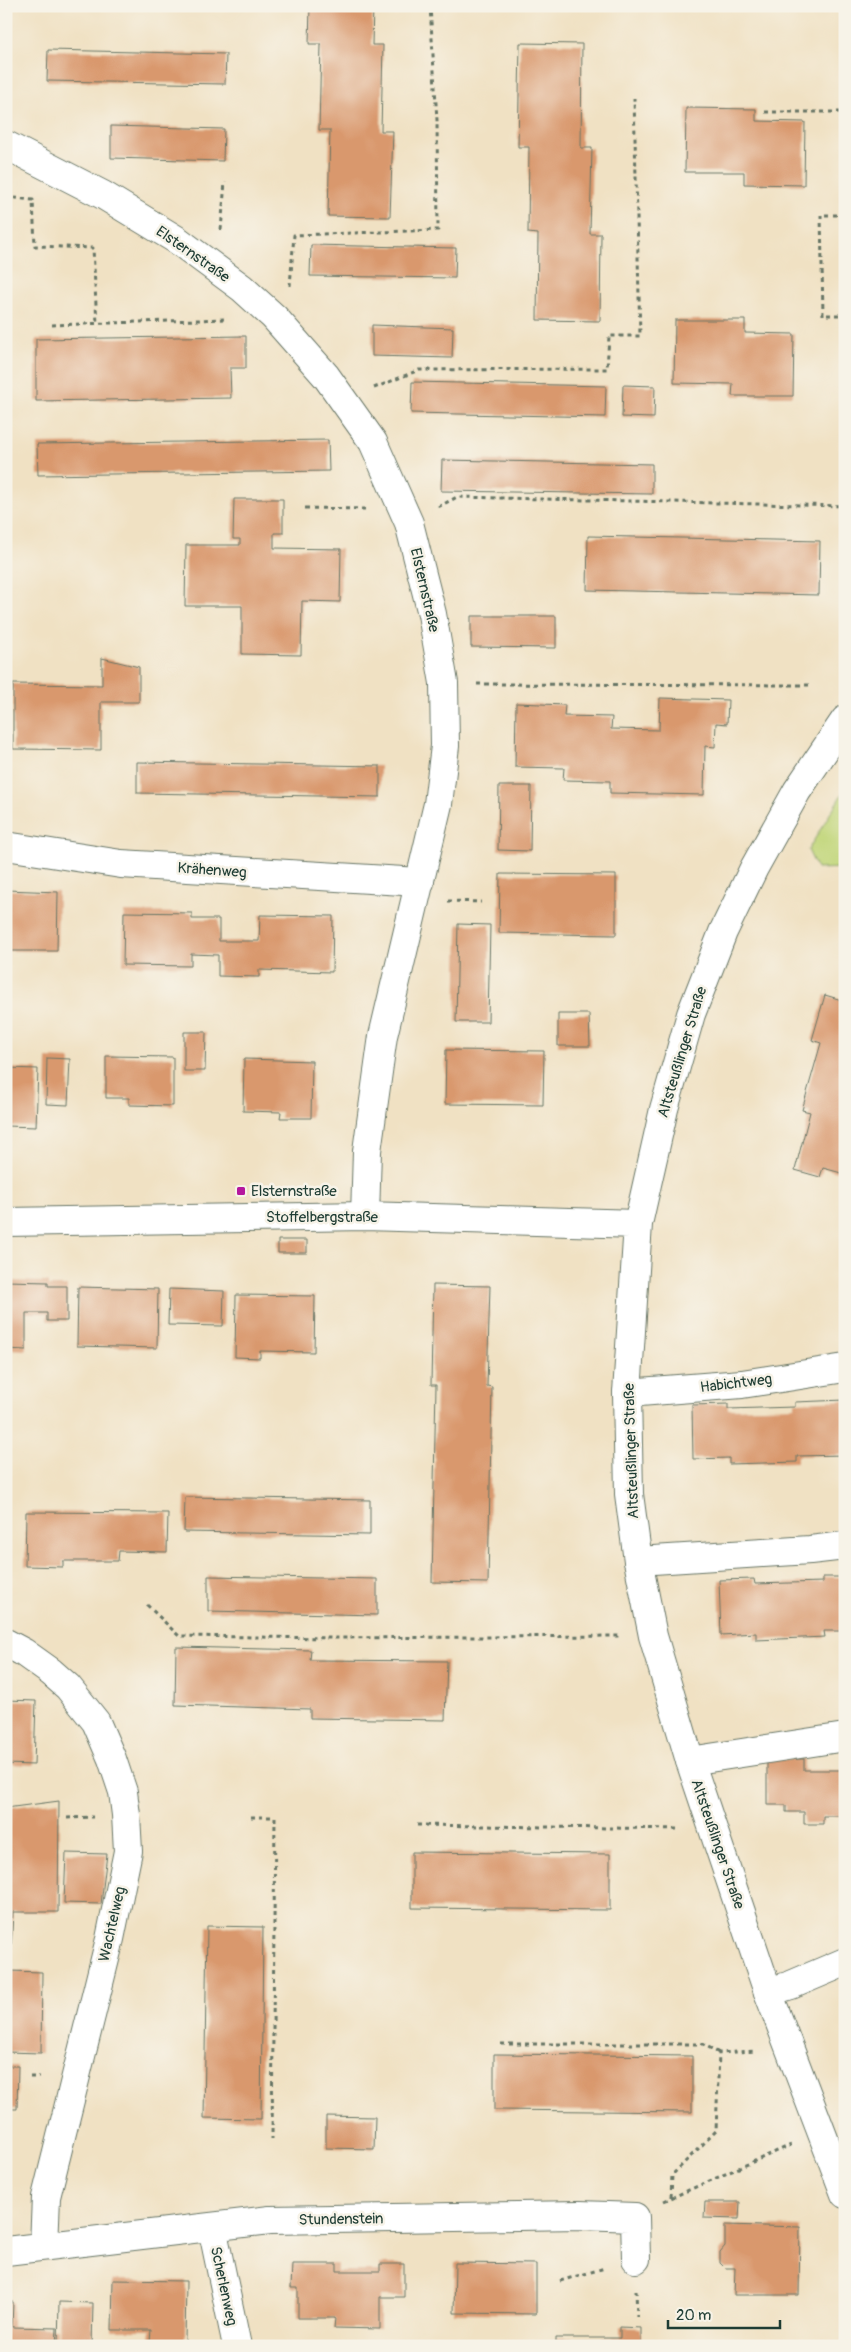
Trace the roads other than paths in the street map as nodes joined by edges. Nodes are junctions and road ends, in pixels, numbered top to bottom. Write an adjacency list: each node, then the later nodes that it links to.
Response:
1 (6, 145): 4 (street, Elsternstraße)
2 (845, 720): 7 (street, Altsteußlinger Straße)
3 (6, 846): 4 (street, Krähenweg)
4 (420, 882): 5 (street, Elsternstraße)
5 (364, 1216): 6 (street, Stoffelbergstraße); 7 (street, Stoffelbergstraße)
6 (6, 1222)
7 (638, 1224): 9 (street, Altsteußlinger Straße)
8 (845, 1368): 9 (street, Habichtweg)
9 (627, 1393): 11 (street, Altsteußlinger Straße)
10 (845, 1546): 11 (street)
11 (638, 1561): 14 (street, Altsteußlinger Straße)
12 (6, 1643): 19 (street, Wachtelweg)
13 (845, 1737): 14 (street)
14 (690, 1761): 16 (street, Altsteußlinger Straße)
15 (845, 1962): 16 (street)
16 (768, 1992): 17 (street, Altsteußlinger Straße)
17 (845, 2194)
18 (212, 2227): 19 (street, Stundenstein); 21 (street, Stundenstein); 22 (street, Scherlenweg)
19 (44, 2246): 20 (street, Stundenstein)
20 (6, 2250)
21 (636, 2259)
22 (237, 2346)

